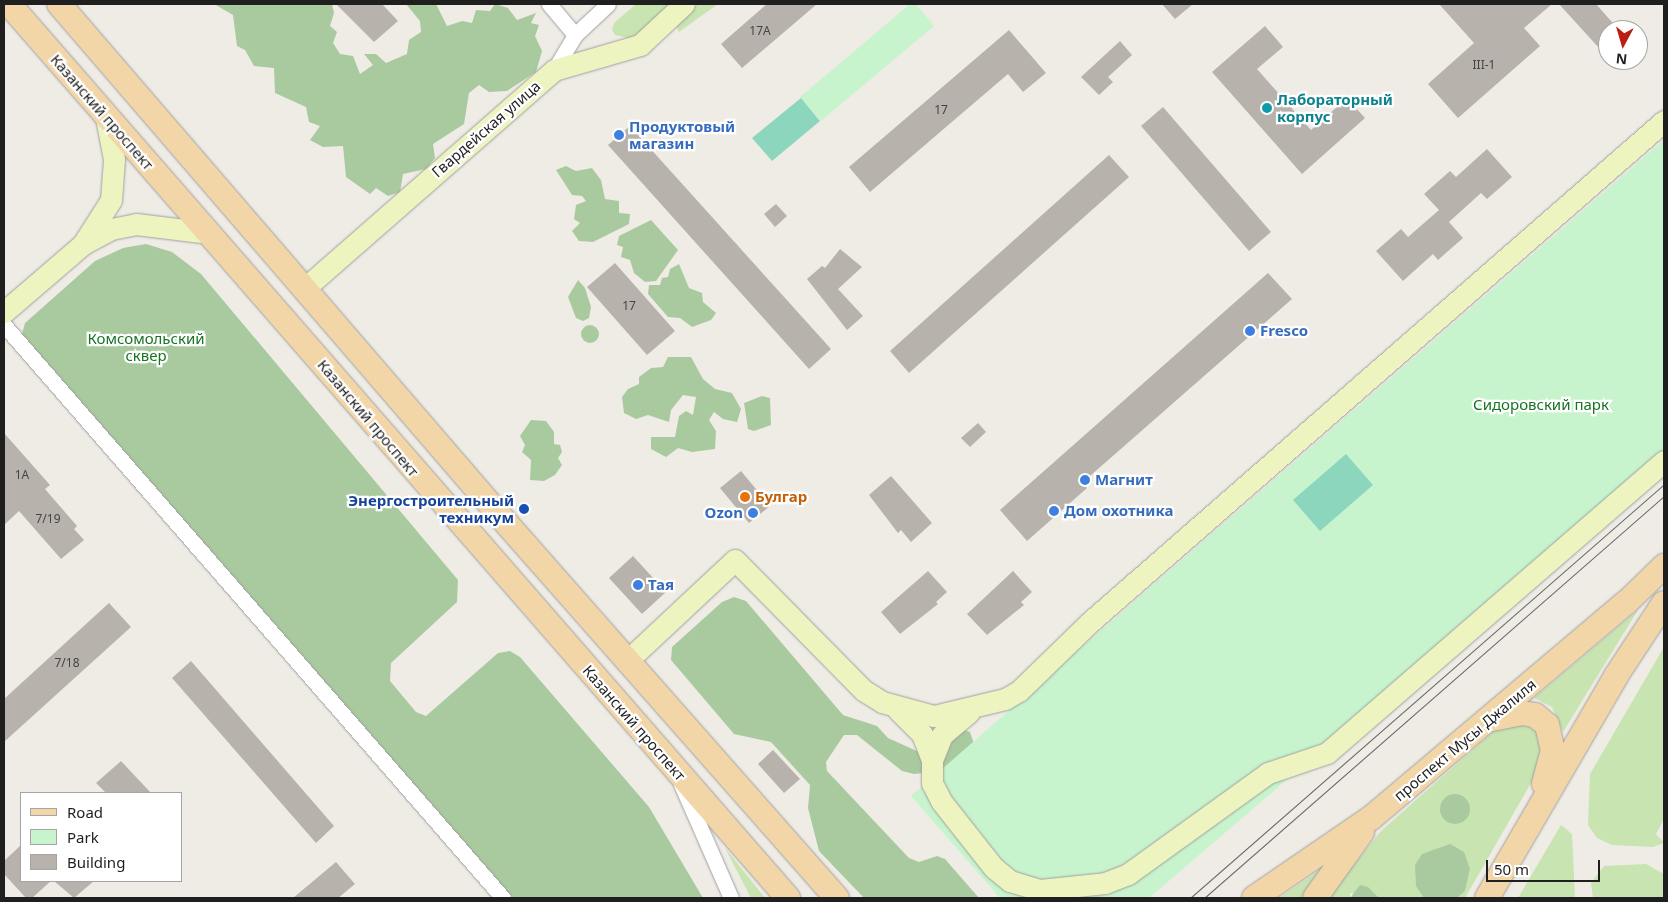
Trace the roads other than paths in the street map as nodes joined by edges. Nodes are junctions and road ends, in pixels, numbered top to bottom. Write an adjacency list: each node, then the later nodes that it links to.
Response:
1 (9, 4): 8 (main road, Казанский проспект)
2 (59, 4): 12 (main road)
3 (549, 4): 6 (street)
4 (608, 4): 6 (street)
5 (684, 4): 7 (street, Гвардейская улица)
6 (575, 34): 7 (street)
7 (554, 70): 12 (street, Гвардейская улица)
8 (106, 118): 10 (main road, Казанский проспект); 11 (street)
9 (1664, 121): 20 (street)
10 (209, 233): 11 (street); 23 (main road, Казанский проспект)
11 (83, 244): 13 (street)
12 (306, 288): 18 (main road)
13 (4, 312)
14 (4, 326): 26 (street)
15 (1664, 461): 22 (street)
16 (1664, 566): 21 (main road, проспект Мусы Джалиля)
17 (1660, 610): 24 (main road)
18 (628, 660): 19 (street); 29 (main road)
19 (896, 708): 20 (street); 22 (street)
20 (971, 710): 22 (street)
21 (1491, 719): 24 (main road); 25 (main road, проспект Мусы Джалиля)
22 (932, 760)
23 (675, 769): 27 (street); 28 (main road, Казанский проспект)
24 (1538, 808): 32 (main road)
25 (1372, 818): 30 (main road, проспект Мусы Джалиля); 31 (main road)
26 (503, 898)
27 (731, 898)
28 (788, 898)
29 (837, 898)
30 (1254, 898)
31 (1315, 898)
32 (1487, 898)

